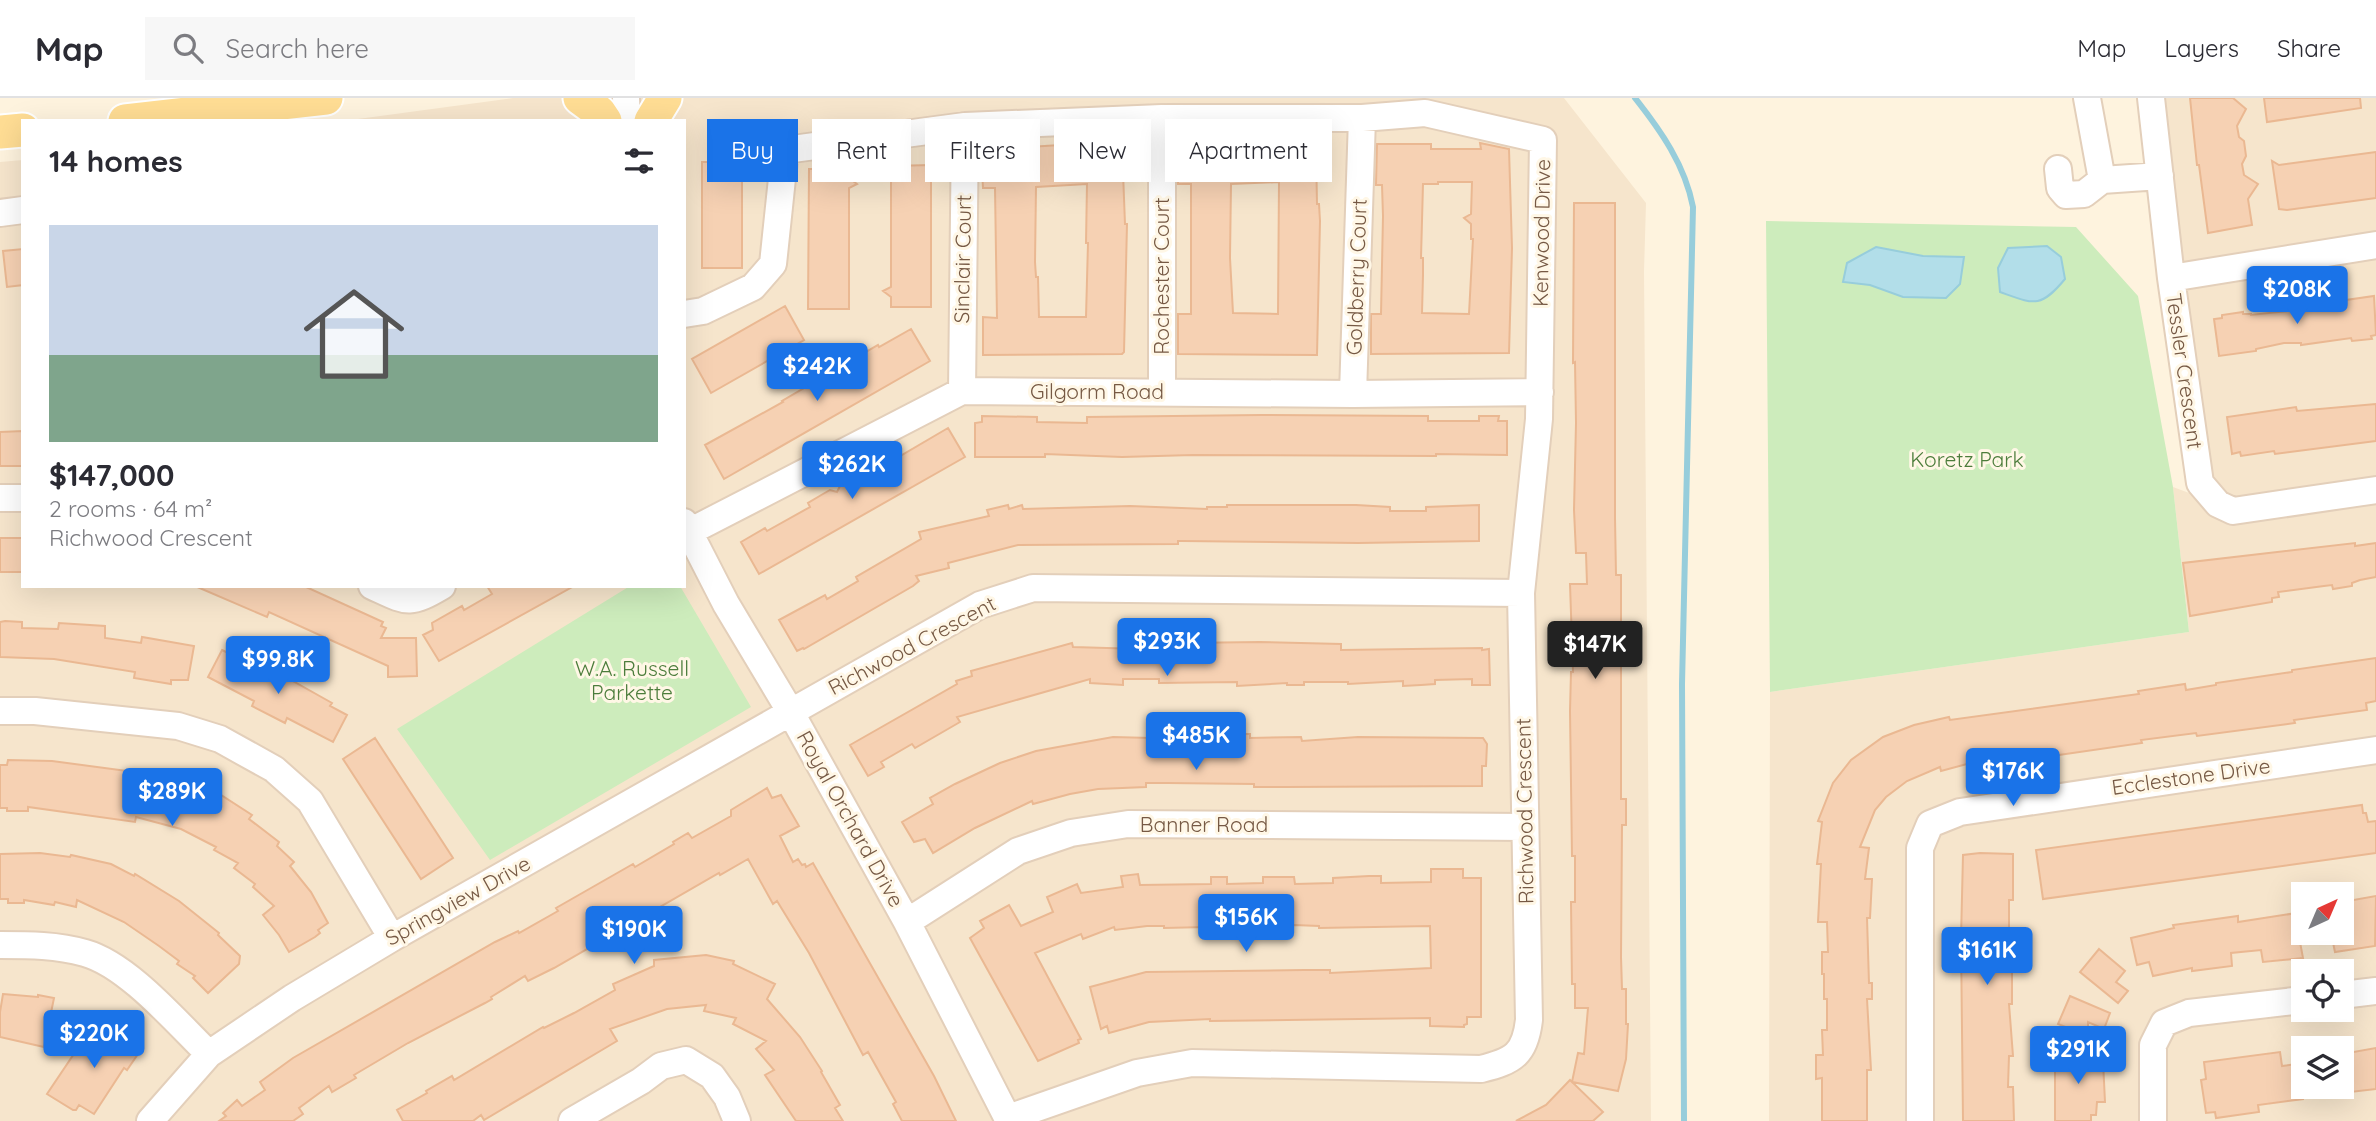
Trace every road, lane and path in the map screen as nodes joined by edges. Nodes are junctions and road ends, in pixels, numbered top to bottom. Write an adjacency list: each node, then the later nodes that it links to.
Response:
1 (326, 98): 9 (main road)
2 (580, 98): 10 (main road)
3 (626, 98): 11 (street)
4 (665, 98): 12 (main road)
5 (2087, 98): 19 (street)
6 (2151, 98): 18 (street)
7 (1162, 118): 8 (street, Kenwood Drive); 13 (street, Kenwood Drive); 28 (street, Rochester Court)
8 (1362, 118): 27 (street, Kenwood Drive); 29 (street, Goldberry Court)
9 (142, 119)
10 (604, 119)
11 (627, 119)
12 (652, 119)
13 (1040, 123)
14 (21, 130): 16 (main road)
15 (925, 131): 25 (street, Kenwood Drive)
16 (0, 132)
17 (2058, 169): 19 (street)
18 (2160, 176): 19 (street); 24 (street)
19 (2102, 180)
20 (964, 182): 26 (street, Sinclair Court)
21 (21, 210): 22 (street)
22 (0, 213)
23 (2376, 245): 24 (street, Tessler Crescent)
24 (2171, 278): 30 (street, Tessler Crescent)
25 (686, 314)
26 (962, 391): 28 (street, Gilgorm Road); 33 (street, Gilgorm Road)
27 (1540, 392): 29 (street, Gilgorm Road); 36 (street, Kenwood Drive)
28 (1162, 393): 29 (street, Gilgorm Road)
29 (1353, 394)
30 (2376, 490)
31 (0, 498): 32 (street)
32 (21, 498)
33 (687, 527): 38 (street, Royal Orchard Drive)
34 (376, 588): 35 (street)
35 (439, 588)
36 (1521, 593): 38 (street, Richwood Crescent); 40 (street, Richwood Crescent)
37 (0, 711): 42 (street)
38 (790, 711): 41 (street, Royal Orchard Drive); 42 (street, Springview Drive)
39 (2376, 750): 52 (street, Ecclestone Drive)
40 (1525, 827): 41 (street, Banner Road); 48 (street, Richwood Crescent)
41 (907, 922): 48 (street, Royal Orchard Drive)
42 (392, 938): 47 (street, Springview Drive)
43 (0, 945): 47 (street)
44 (2376, 992): 45 (street)
45 (2354, 994)
46 (2291, 1001): 53 (street)
47 (209, 1054): 49 (street, Springview Drive)
48 (1009, 1119)
49 (150, 1121)
50 (572, 1121): 51 (street)
51 (737, 1121)
52 (1920, 1121)
53 (2153, 1121)

